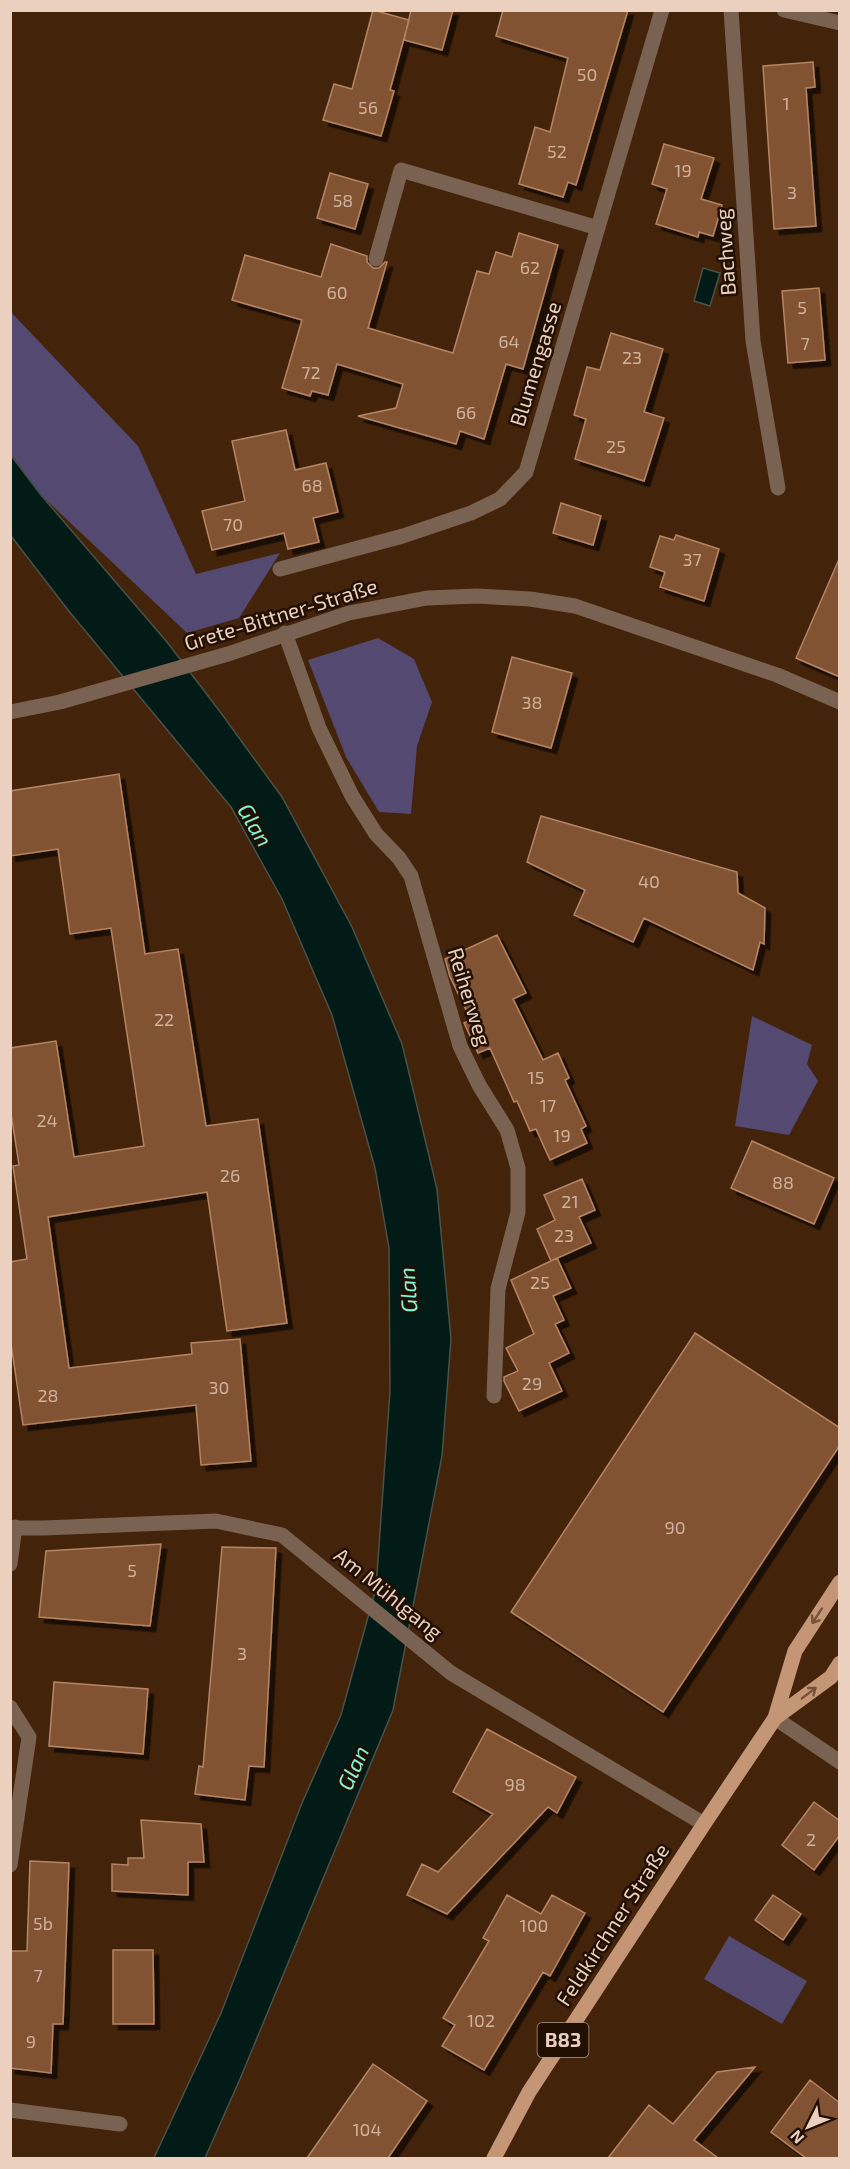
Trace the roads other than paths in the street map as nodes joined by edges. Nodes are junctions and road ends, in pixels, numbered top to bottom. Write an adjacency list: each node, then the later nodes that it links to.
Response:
1 (662, 10): 5 (street, Blumengasse)
2 (731, 10): 7 (street, Bachweg)
3 (784, 10): 4 (street)
4 (840, 23)
5 (598, 228): 6 (street); 8 (street, Blumengasse)
6 (376, 259)
7 (778, 488)
8 (280, 569)
9 (285, 633): 10 (street, Grete-Bittner-Straße); 11 (street, Grete-Bittner-Straße); 12 (street, Reiherweg)
10 (840, 702)
11 (10, 712)
12 (494, 1396)
13 (13, 1527): 14 (street); 20 (street, Am Mühlgang)
14 (10, 1564)
15 (840, 1582): 18 (main road, Feldkirchner Straße / B83, one-way to 18)
16 (840, 1663): 18 (main road, Feldkirchner Straße / B83, one-way to 16)
17 (10, 1707): 21 (street)
18 (775, 1718): 19 (street); 20 (main road, Feldkirchner Straße / B83)
19 (840, 1762)
20 (704, 1824): 24 (main road, Feldkirchner Straße / B83)
21 (10, 1865)
22 (10, 2110): 23 (street)
23 (120, 2124)
24 (494, 2158)

